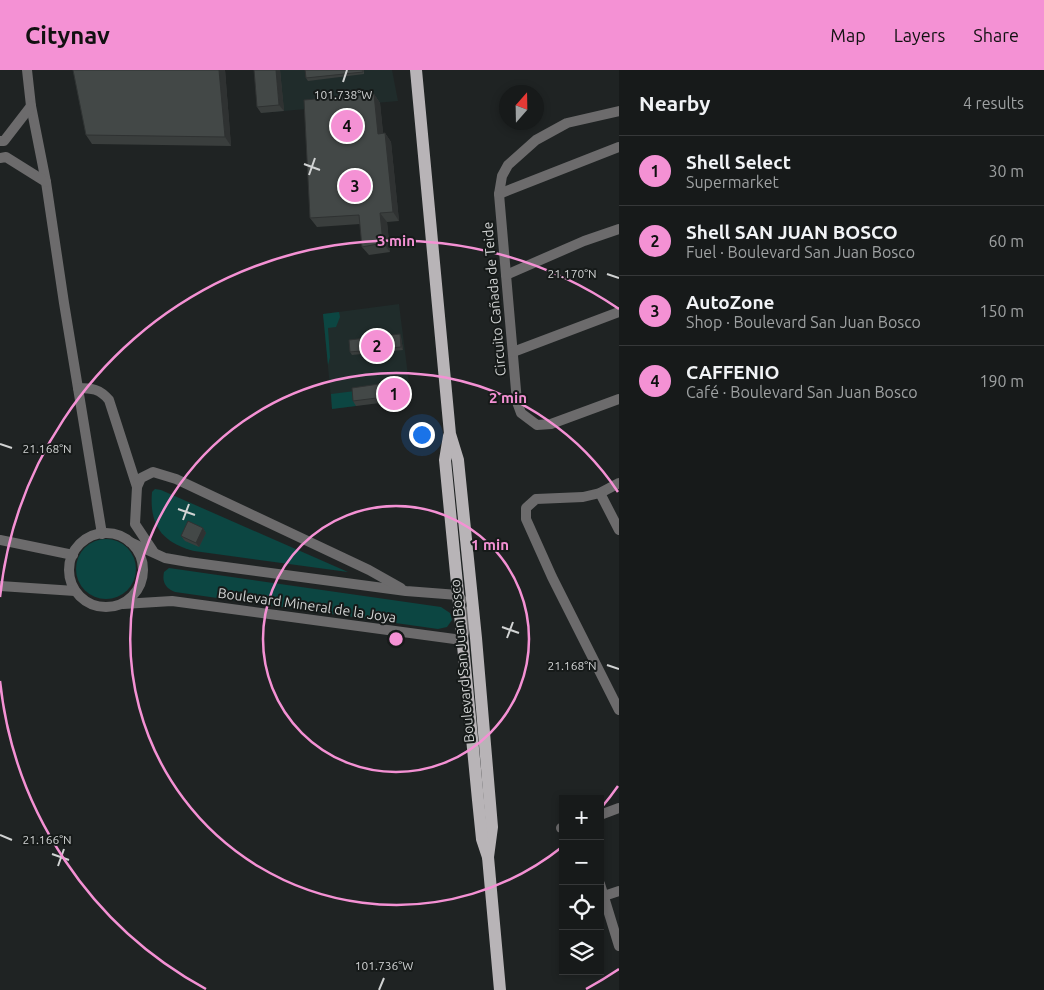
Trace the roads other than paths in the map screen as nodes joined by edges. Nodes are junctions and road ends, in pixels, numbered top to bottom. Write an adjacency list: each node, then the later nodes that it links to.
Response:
1 (27, 70): 3 (street)
2 (416, 70): 16 (main road, Boulevard San Juan Bosco)
3 (31, 106): 5 (street); 8 (street)
4 (619, 111): 9 (street, Circuito Cañada de Teide)
5 (2, 141): 7 (street)
6 (619, 147): 9 (street)
7 (3, 158): 8 (street)
8 (46, 182): 14 (street)
9 (499, 194): 11 (street, Circuito Cañada de Teide)
10 (619, 229): 11 (street)
11 (506, 275): 13 (street, Circuito Cañada de Teide)
12 (619, 312): 13 (street)
13 (513, 352): 15 (street, Circuito Cañada de Teide)
14 (78, 388): 18 (street); 21 (street)
15 (619, 398)
16 (450, 434): 29 (main road, Boulevard San Juan Bosco); 30 (main road, Boulevard San Juan Bosco)
17 (619, 483): 19 (street)
18 (137, 487): 24 (street); 28 (street)
19 (600, 493): 20 (street); 35 (street)
20 (619, 530)
21 (102, 534): 23 (street); 25 (street)
22 (0, 540): 25 (street)
23 (130, 542): 24 (street, Boulevard Mineral de la Joya); 31 (street)
24 (155, 553): 28 (street, Boulevard Mineral de la Joya)
25 (72, 555): 27 (street)
26 (0, 586): 27 (street)
27 (76, 591): 31 (street)
28 (406, 591): 29 (street, Boulevard Mineral de la Joya)
29 (458, 595): 32 (street); 34 (main road, Boulevard San Juan Bosco)
30 (471, 596): 32 (street); 33 (main road, Boulevard San Juan Bosco)
31 (123, 604): 34 (street, Boulevard Mineral de la Joya)
32 (469, 616): 33 (street); 34 (street)
33 (476, 638): 38 (main road, Boulevard San Juan Bosco)
34 (462, 640): 38 (main road, Boulevard San Juan Bosco)
35 (619, 710)
36 (619, 808): 37 (street)
37 (604, 814)
38 (488, 857): 42 (main road, Boulevard San Juan Bosco)
39 (619, 891): 40 (street)
40 (604, 896): 41 (street)
41 (619, 946)
42 (500, 990)

